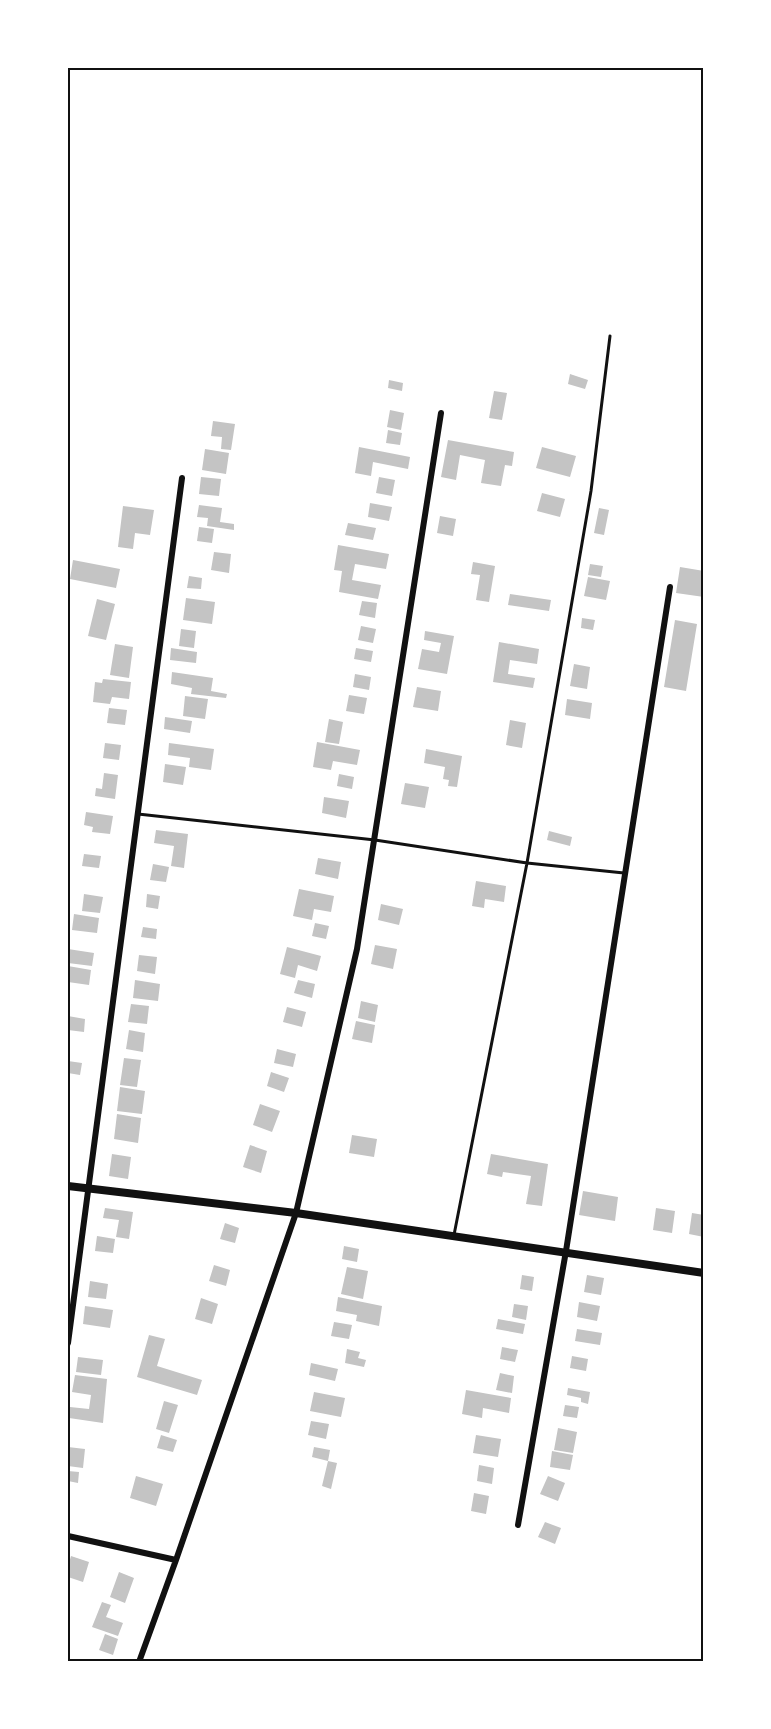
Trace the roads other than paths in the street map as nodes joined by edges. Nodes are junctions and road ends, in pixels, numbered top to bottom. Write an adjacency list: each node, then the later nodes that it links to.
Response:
1 (610, 336): 7 (lane)
2 (441, 413): 6 (street)
3 (182, 478): 5 (street)
4 (670, 587): 8 (street)
5 (138, 814): 6 (lane); 10 (street)
6 (375, 840): 7 (lane); 11 (street)
7 (527, 863): 8 (lane); 12 (lane)
8 (626, 873): 13 (street)
9 (68, 1186): 10 (street)
10 (88, 1189): 11 (street); 15 (street)
11 (296, 1213): 12 (street); 18 (street)
12 (454, 1235): 13 (street)
13 (566, 1251): 14 (street); 16 (street)
14 (704, 1273)
15 (68, 1343)
16 (518, 1525)
17 (68, 1536): 18 (street)
18 (176, 1560): 19 (street)
19 (139, 1662)

